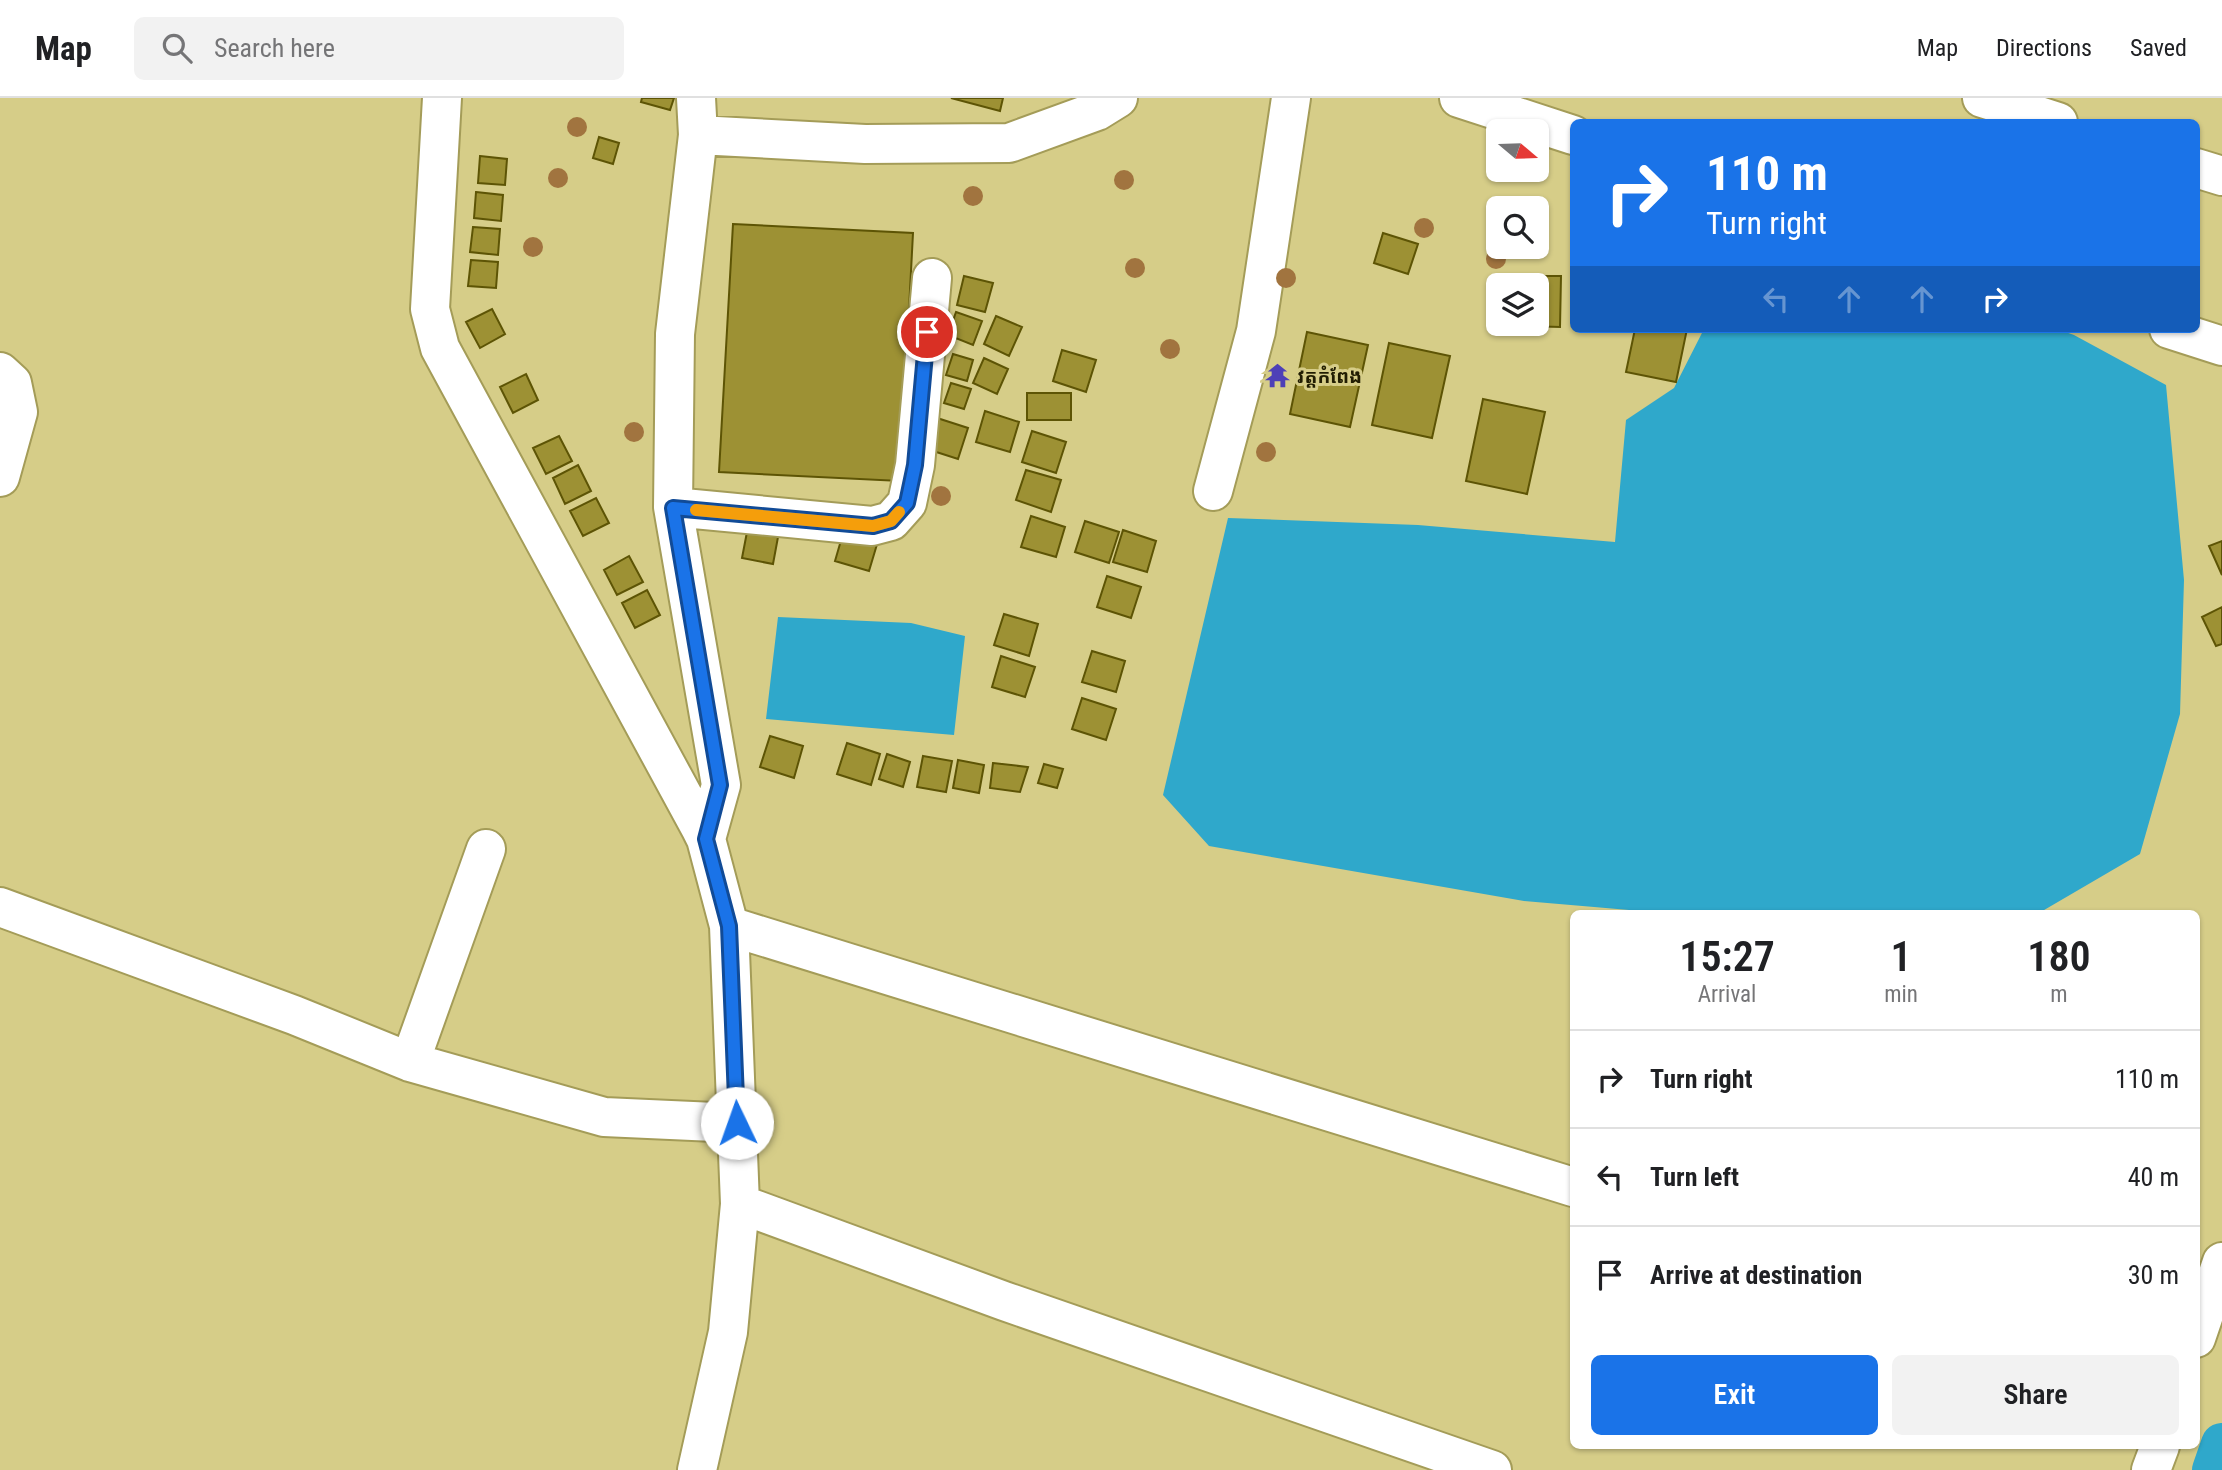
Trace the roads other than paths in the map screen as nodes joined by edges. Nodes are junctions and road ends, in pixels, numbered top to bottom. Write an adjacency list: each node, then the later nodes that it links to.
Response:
1 (442, 98): 19 (street)
2 (696, 98): 9 (street)
3 (1118, 98): 9 (street)
4 (1291, 98): 17 (street)
5 (1459, 98): 8 (street)
6 (1982, 98): 7 (street)
7 (2048, 119)
8 (1570, 134)
9 (698, 135): 18 (street)
10 (2200, 168): 11 (street)
11 (2222, 176)
12 (932, 278): 18 (street)
13 (2181, 333): 14 (street)
14 (2222, 346)
15 (0, 372): 16 (street)
16 (0, 477)
17 (1213, 491)
18 (673, 508): 19 (street)
19 (706, 839): 22 (street)
20 (486, 849): 23 (street)
21 (0, 907): 23 (street)
22 (729, 926): 24 (street); 25 (street)
23 (410, 1062): 24 (street)
24 (737, 1123): 26 (street)
25 (1570, 1186)
26 (740, 1204): 30 (street); 31 (street)
27 (2222, 1262): 28 (street)
28 (2200, 1326)
29 (2159, 1449): 32 (street)
30 (697, 1470)
31 (1492, 1470)
32 (2151, 1470)

